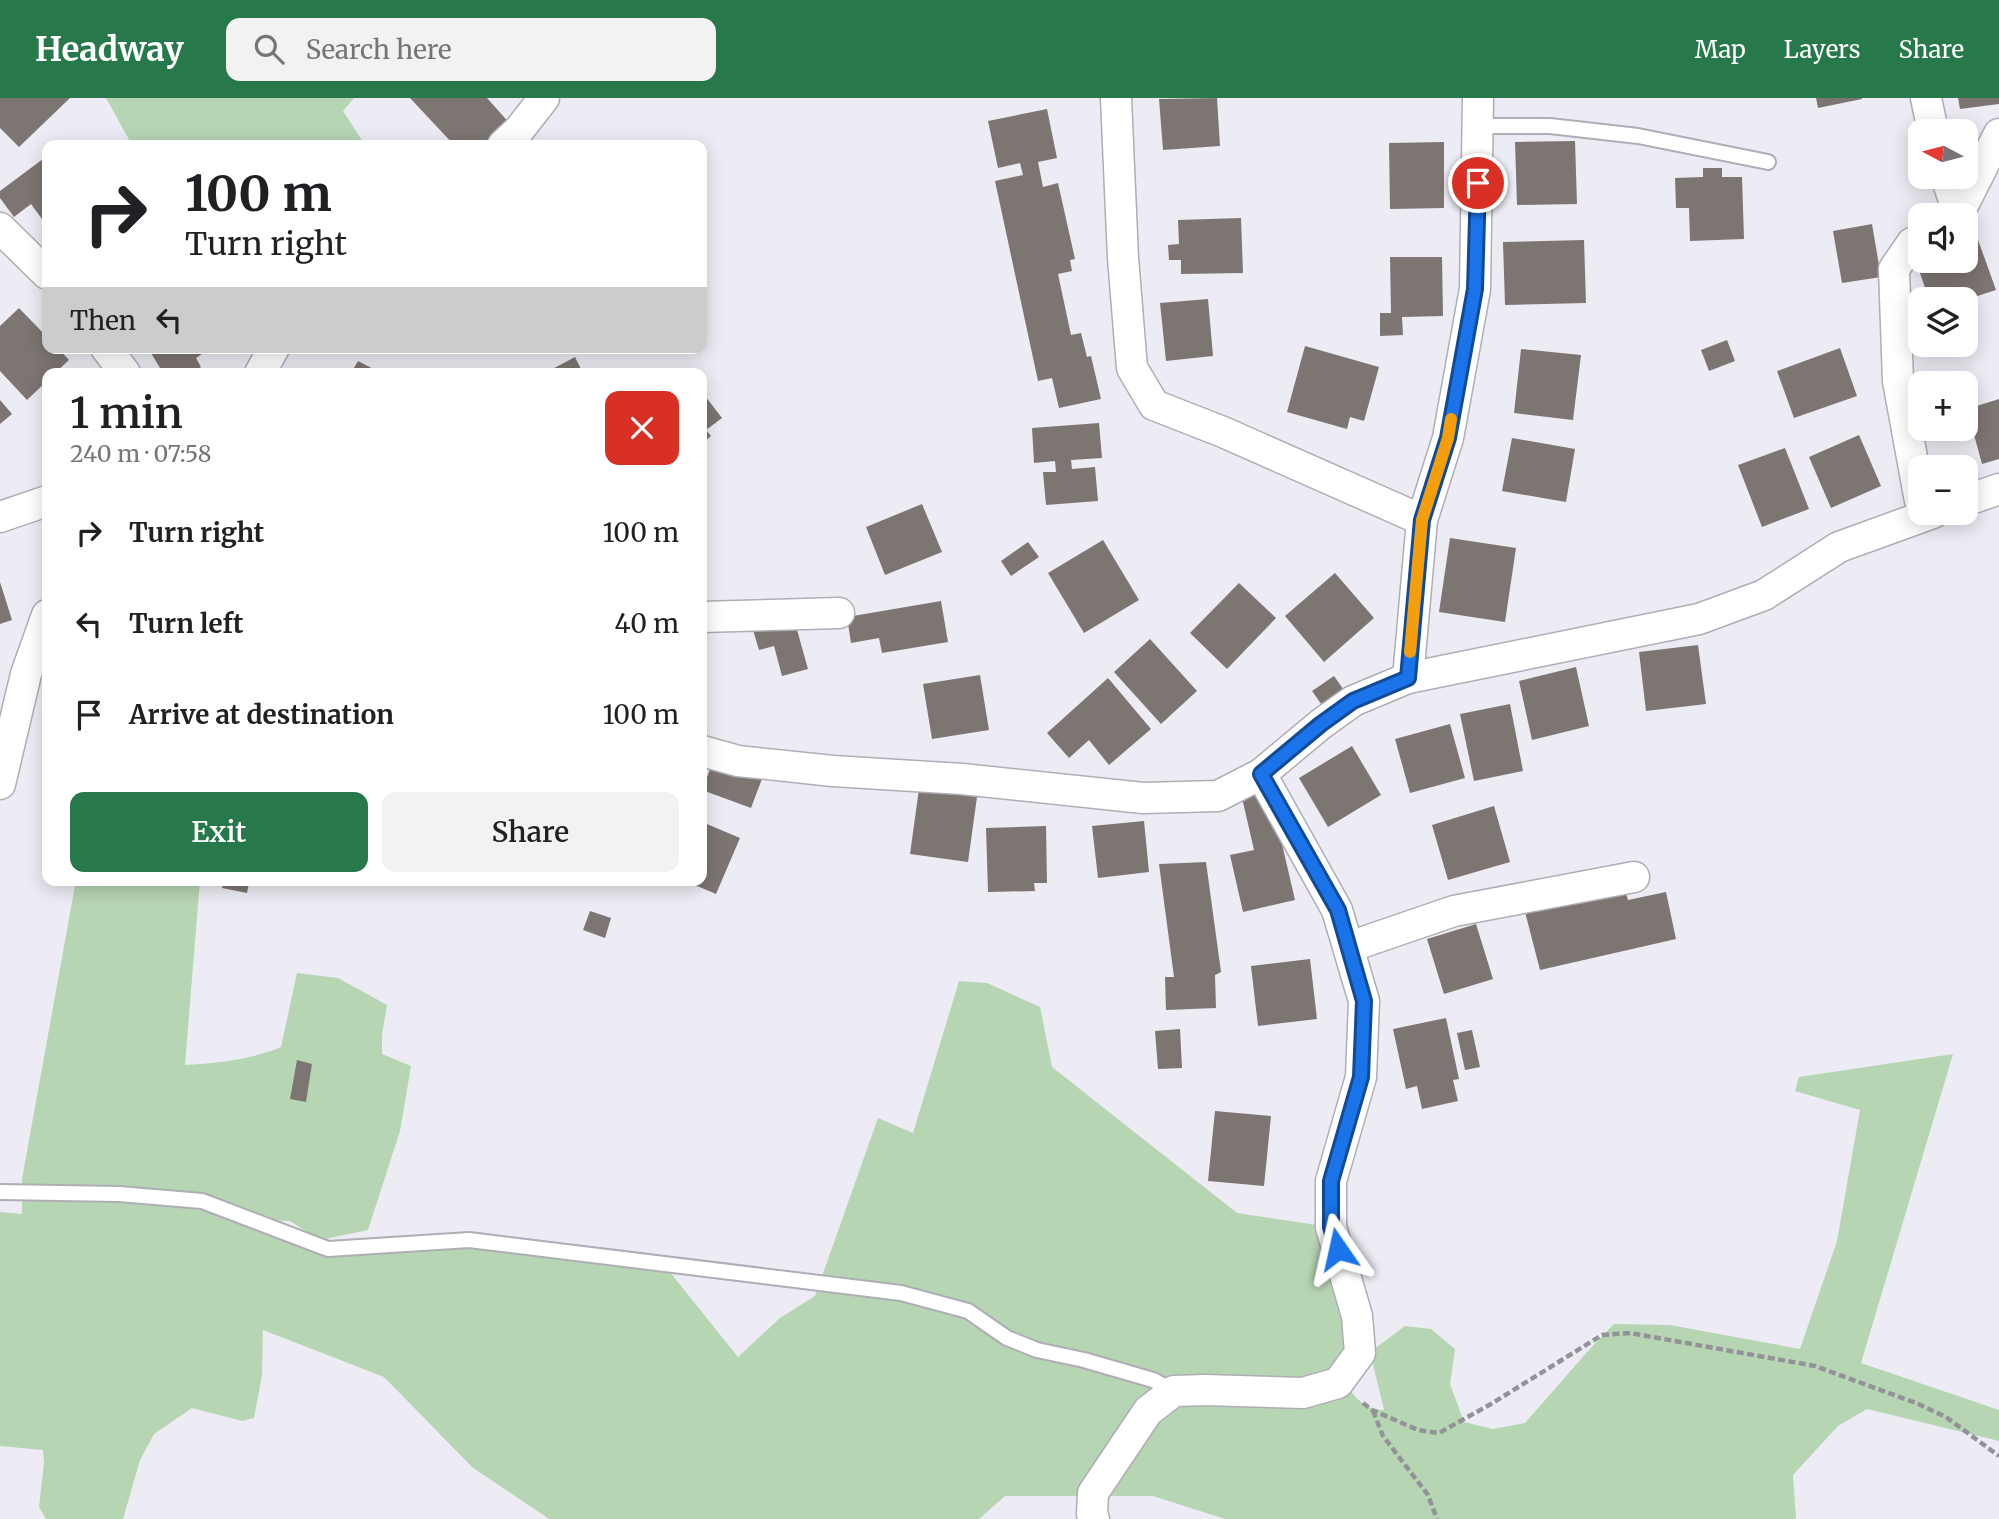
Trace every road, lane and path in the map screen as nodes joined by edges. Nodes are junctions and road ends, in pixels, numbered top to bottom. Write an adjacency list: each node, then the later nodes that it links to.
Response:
1 (544, 98): 7 (street)
2 (1116, 98): 21 (street)
3 (1926, 98): 5 (street)
4 (1478, 112): 8 (lane); 21 (street)
5 (1930, 119)
6 (1999, 134): 9 (street)
7 (508, 140)
8 (1768, 162)
9 (1965, 203)
10 (0, 228): 12 (street)
11 (1908, 249): 15 (street)
12 (42, 269)
13 (111, 354): 14 (street)
14 (121, 368)
15 (1913, 455)
16 (1999, 489): 17 (street)
17 (1978, 496)
18 (42, 503): 19 (street)
19 (0, 517)
20 (1908, 518): 25 (street)
21 (1422, 520): 25 (street)
22 (839, 614): 23 (street)
23 (707, 617)
24 (42, 629): 28 (street)
25 (1408, 678): 27 (street)
26 (707, 752): 27 (street)
27 (1261, 774): 30 (street)
28 (0, 784)
29 (1634, 877): 30 (street)
30 (1349, 947): 32 (street)
31 (0, 1192): 33 (lane)
32 (1340, 1379): 33 (street); 34 (path)
33 (1174, 1391): 36 (street)
34 (1373, 1410): 35 (path); 37 (path)
35 (1999, 1456)
36 (1094, 1519)
37 (1437, 1519)

